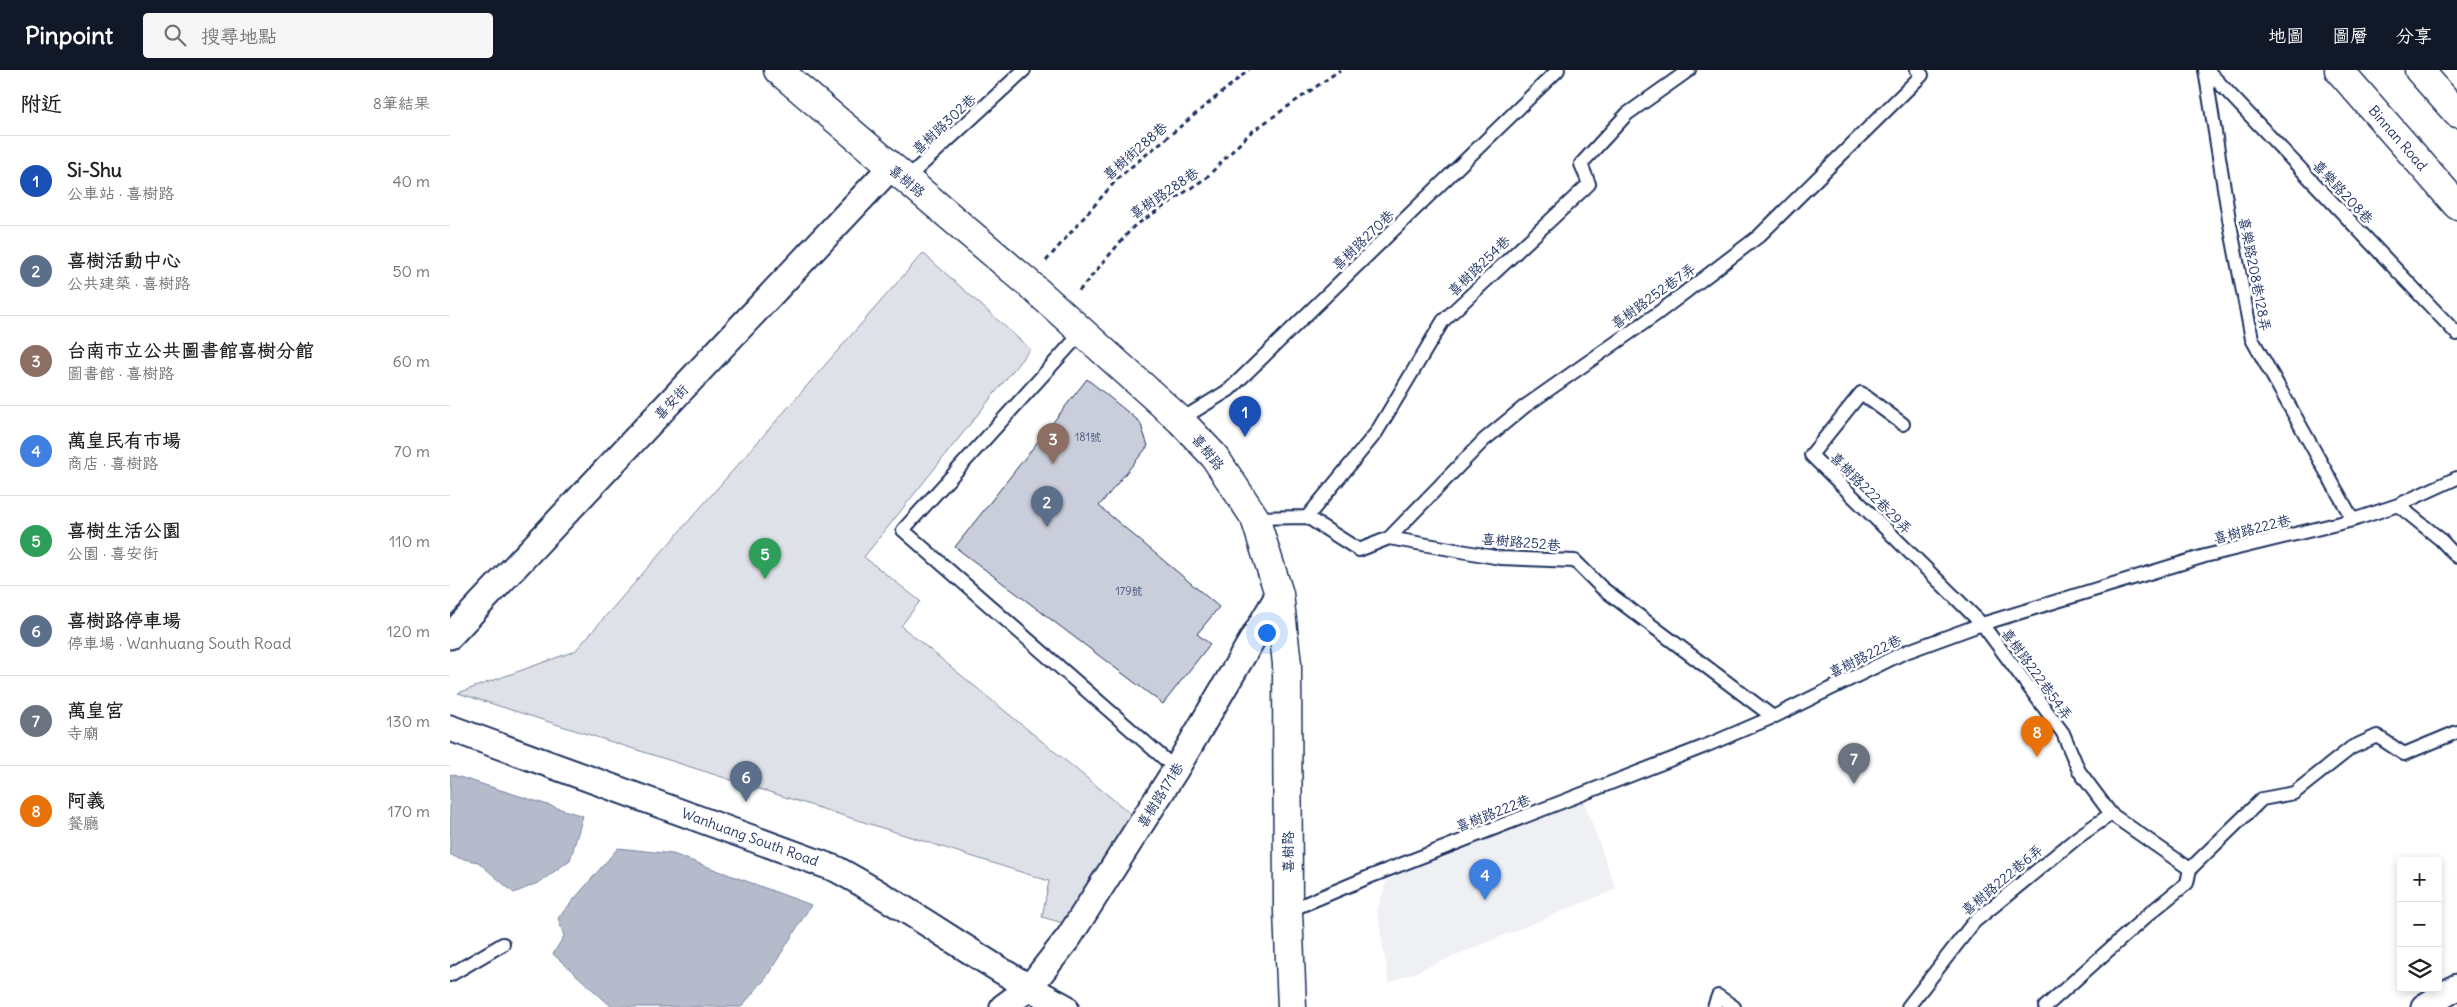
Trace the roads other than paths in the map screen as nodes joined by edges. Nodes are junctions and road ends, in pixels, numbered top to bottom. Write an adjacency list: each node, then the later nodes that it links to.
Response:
1 (778, 70): 10 (street, 喜樹路)
2 (1024, 70): 10 (lane, 喜樹路302巷)
3 (1558, 70): 14 (lane, 喜樹路270巷)
4 (1689, 70): 18 (lane, 喜樹路254巷)
5 (1916, 70): 21 (lane, 喜樹路252巷7弄)
6 (2206, 70): 13 (lane, 喜樂路208巷); 20 (lane, 喜樂路208巷128弄)
7 (2339, 70): 11 (street, Binnan Road)
8 (2419, 70): 9 (street)
9 (2457, 113)
10 (898, 173): 12 (street, 喜樹路); 25 (street, 喜安街)
11 (2457, 205)
12 (1082, 332): 14 (street, 喜樹路); 29 (lane)
13 (2457, 334)
14 (1180, 420): 19 (street, 喜樹路)
15 (1904, 424): 24 (lane, 喜樹路222巷29弄)
16 (2457, 478): 17 (lane, 喜樹路222巷)
17 (2398, 506): 20 (lane, 喜樹路222巷); 22 (lane)
18 (1308, 517): 19 (lane); 21 (lane)
19 (1255, 518): 23 (street, 喜樹路)
20 (2353, 520): 24 (lane, 喜樹路222巷)
21 (1389, 538): 26 (lane, 喜樹路252巷)
22 (2457, 557)
23 (1279, 594): 29 (street, 喜樹路171巷); 32 (street, 喜樹路)
24 (1982, 624): 26 (lane, 喜樹路222巷); 30 (lane, 喜樹路222巷54弄)
25 (450, 636)
26 (1774, 717): 32 (lane, 喜樹路222巷)
27 (450, 728): 36 (street, Wanhuang South Road)
28 (2457, 732): 31 (lane)
29 (1176, 770): 36 (street, 喜樹路171巷)
30 (2111, 814): 31 (lane, 喜樹路222巷54弄); 42 (lane, 喜樹路222巷6弄)
31 (2190, 869): 43 (lane)
32 (1288, 911): 39 (street, 喜樹路)
33 (503, 944): 34 (lane)
34 (450, 975)
35 (2457, 987): 44 (street)
36 (1029, 988): 37 (street, 喜樹路171巷); 38 (street, Wanhuang South Road)
37 (1003, 1007)
38 (1065, 1007)
39 (1292, 1007)
40 (1714, 1007): 41 (lane)
41 (1734, 1007)
42 (1908, 1007)
43 (2045, 1007)
44 (2424, 1007)

